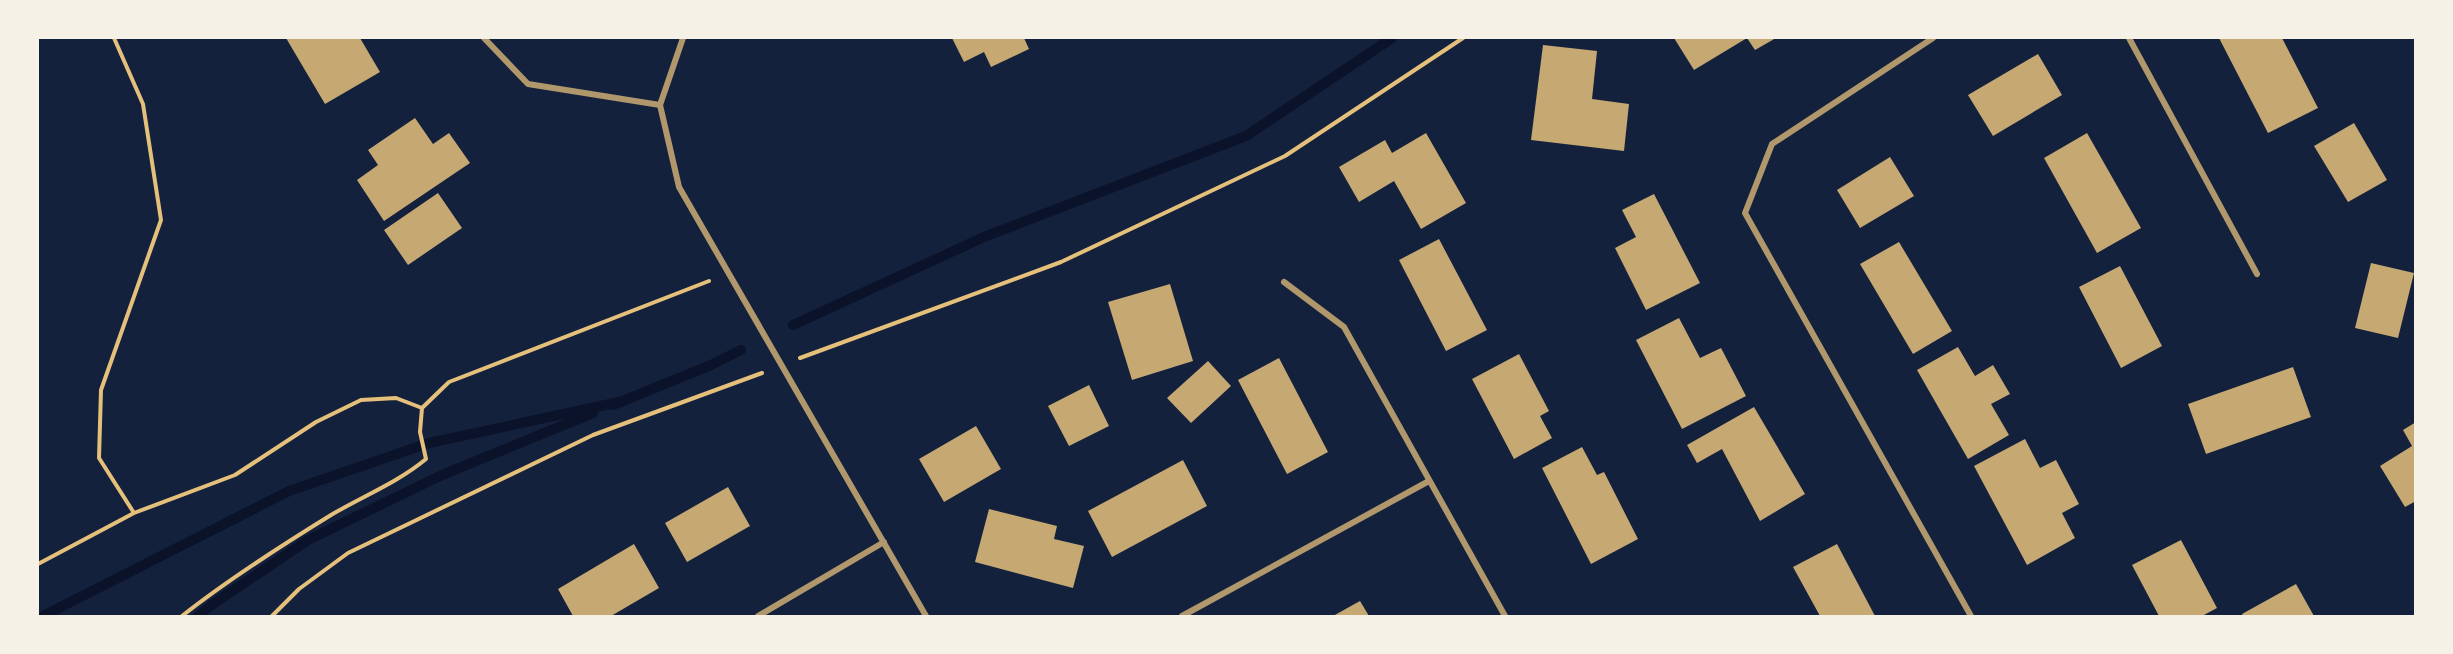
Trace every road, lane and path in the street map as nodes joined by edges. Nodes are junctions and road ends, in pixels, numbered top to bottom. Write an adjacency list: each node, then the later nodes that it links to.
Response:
1 (114, 38): 14 (path)
2 (484, 38): 7 (street)
3 (683, 38): 7 (street)
4 (1463, 38): 11 (path)
5 (1933, 38): 23 (street)
6 (2129, 38): 9 (street)
7 (660, 105): 8 (street)
8 (729, 273): 11 (street); 12 (path)
9 (2257, 274)
10 (1284, 282): 13 (street)
11 (783, 364): 15 (street); 18 (path)
12 (422, 408): 14 (path); 17 (path)
13 (1430, 481): 21 (street); 22 (street)
14 (134, 513): 16 (path)
15 (884, 543): 19 (street); 20 (street)
16 (38, 564)
17 (182, 616)
18 (272, 616)
19 (758, 616)
20 (926, 616)
21 (1182, 616)
22 (1504, 616)
23 (1971, 616)

